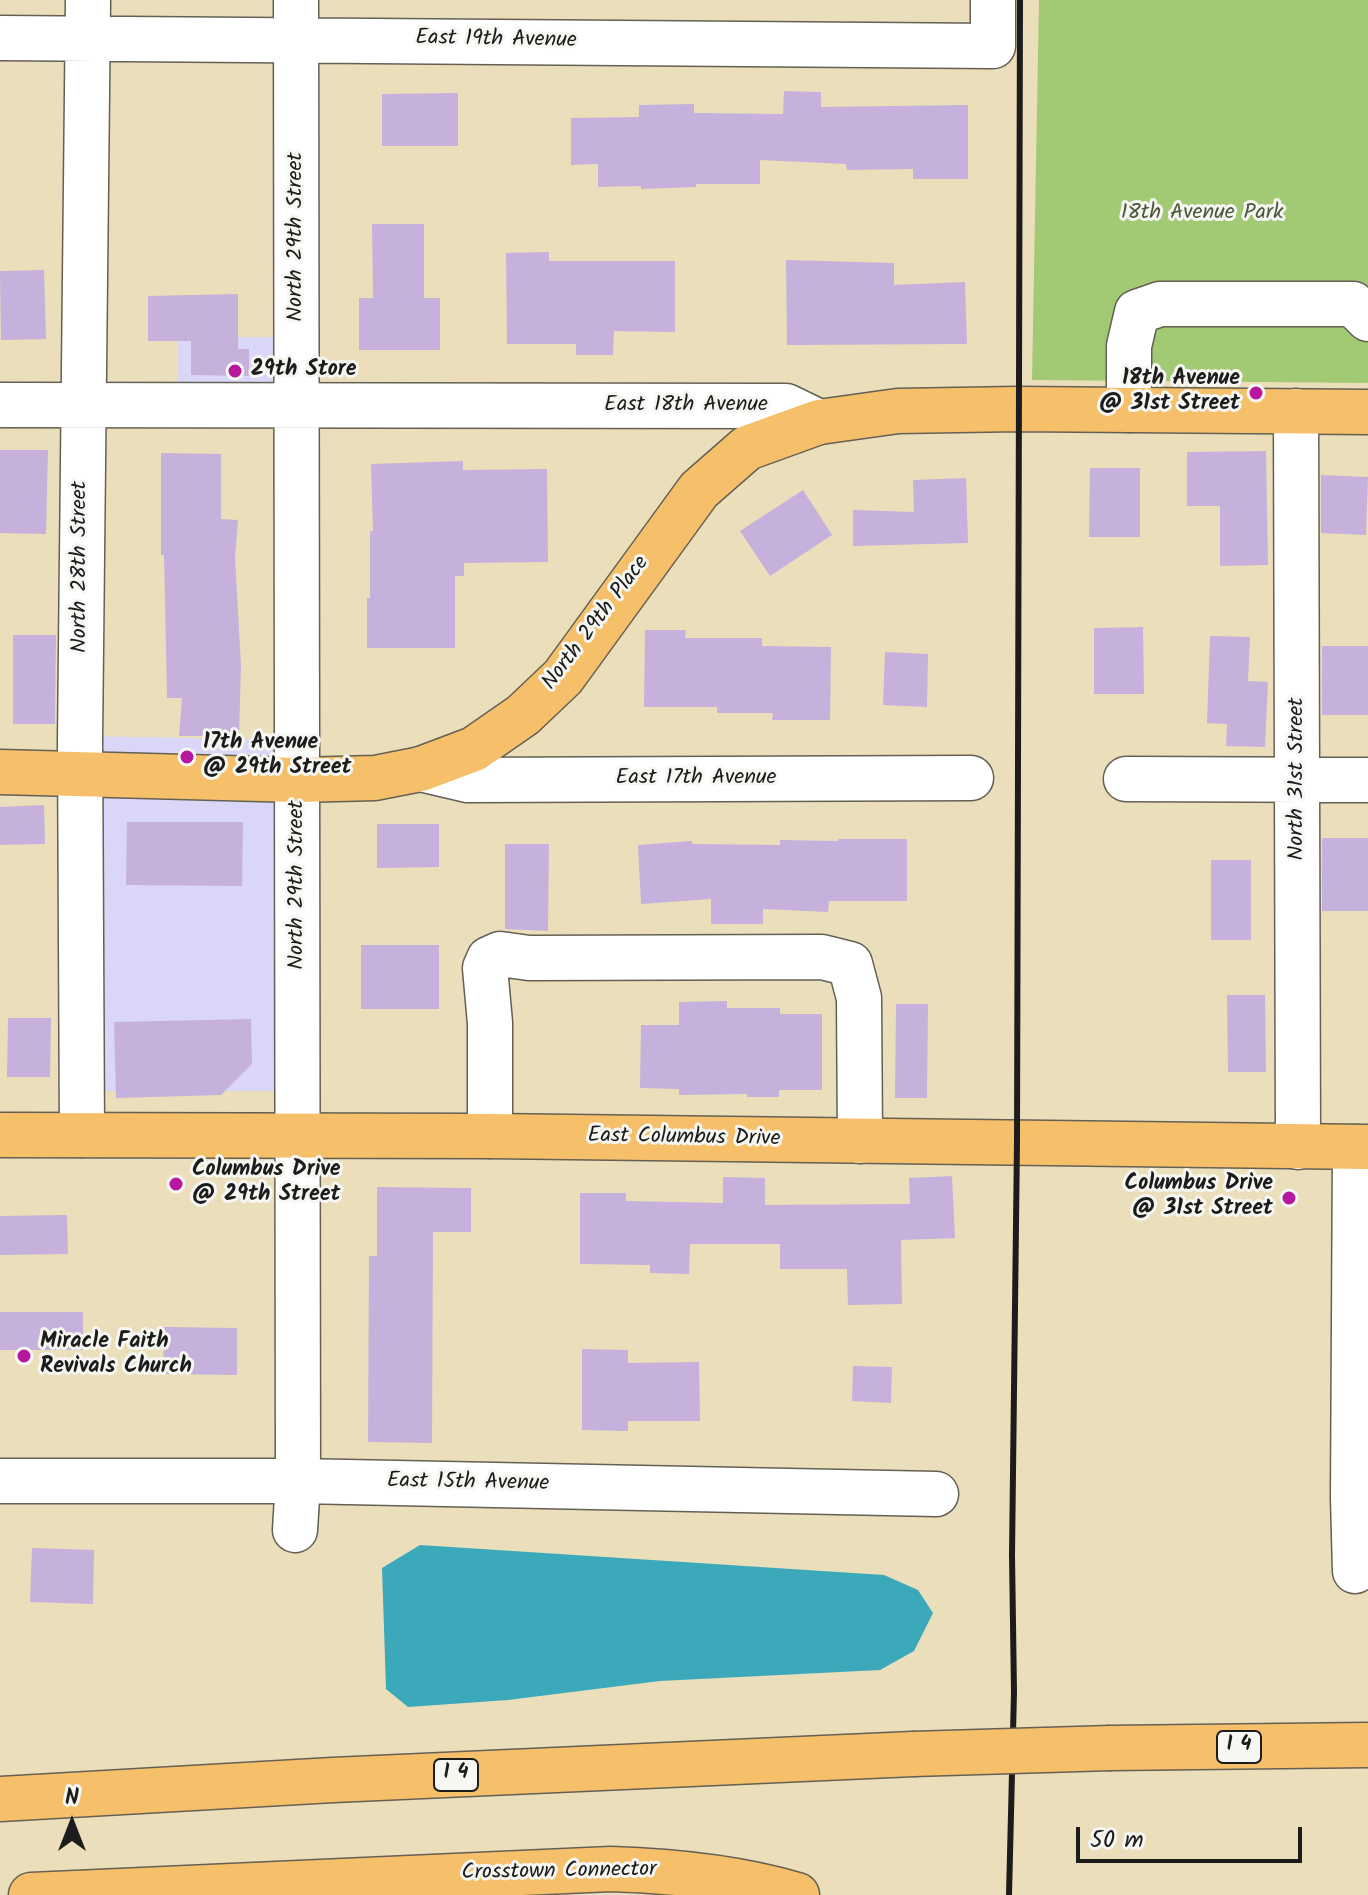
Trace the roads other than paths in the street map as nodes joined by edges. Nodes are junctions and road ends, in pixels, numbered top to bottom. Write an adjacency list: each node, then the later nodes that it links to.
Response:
1 (993, 0): 3 (street, East 19th Avenue)
2 (88, 19): 3 (street, East 19th Avenue); 4 (street, East 19th Avenue); 7 (street, North 28th Street)
3 (296, 20): 8 (street, North 29th Street)
4 (0, 38)
5 (1368, 319): 9 (street)
6 (0, 405): 7 (street, East 18th Avenue)
7 (82, 405): 8 (street, East 18th Avenue); 15 (street, North 28th Street)
8 (298, 406): 12 (street, East 18th Avenue); 18 (street, North 29th Street)
9 (1129, 410): 10 (main road); 12 (main road)
10 (1296, 411): 11 (main road); 19 (street, North 31st Street)
11 (1368, 412)
12 (819, 422): 13 (main road, North 29th Place)
13 (421, 769): 16 (street, East 17th Avenue); 18 (main road, North 29th Place)
14 (0, 772): 15 (main road)
15 (80, 773): 18 (main road); 22 (street, North 28th Street)
16 (971, 778)
17 (1126, 779): 19 (street)
18 (298, 780): 23 (street, North 29th Street)
19 (1299, 780): 20 (street); 26 (street, North 31st Street)
20 (1368, 780)
21 (0, 1135): 22 (main road, East Columbus Drive)
22 (82, 1135): 23 (main road, East Columbus Drive)
23 (299, 1135): 24 (main road, East Columbus Drive); 29 (street, North 29th Street)
24 (490, 1136): 25 (main road, East Columbus Drive); 25 (street)
25 (860, 1141): 26 (main road, East Columbus Drive)
26 (1298, 1147): 27 (main road, East Columbus Drive)
27 (1362, 1147): 31 (street)
28 (0, 1481): 29 (street, East 15th Avenue)
29 (298, 1481): 30 (street, East 15th Avenue); 32 (street, North 29th Street)
30 (936, 1494)
31 (1360, 1498): 33 (street)
32 (295, 1530)
33 (1355, 1571)
34 (1368, 1745): 35 (main road, I 4, bridge)
35 (0, 1799)
36 (31, 1895): 37 (main road, Crosstown Connector)
37 (797, 1895)

